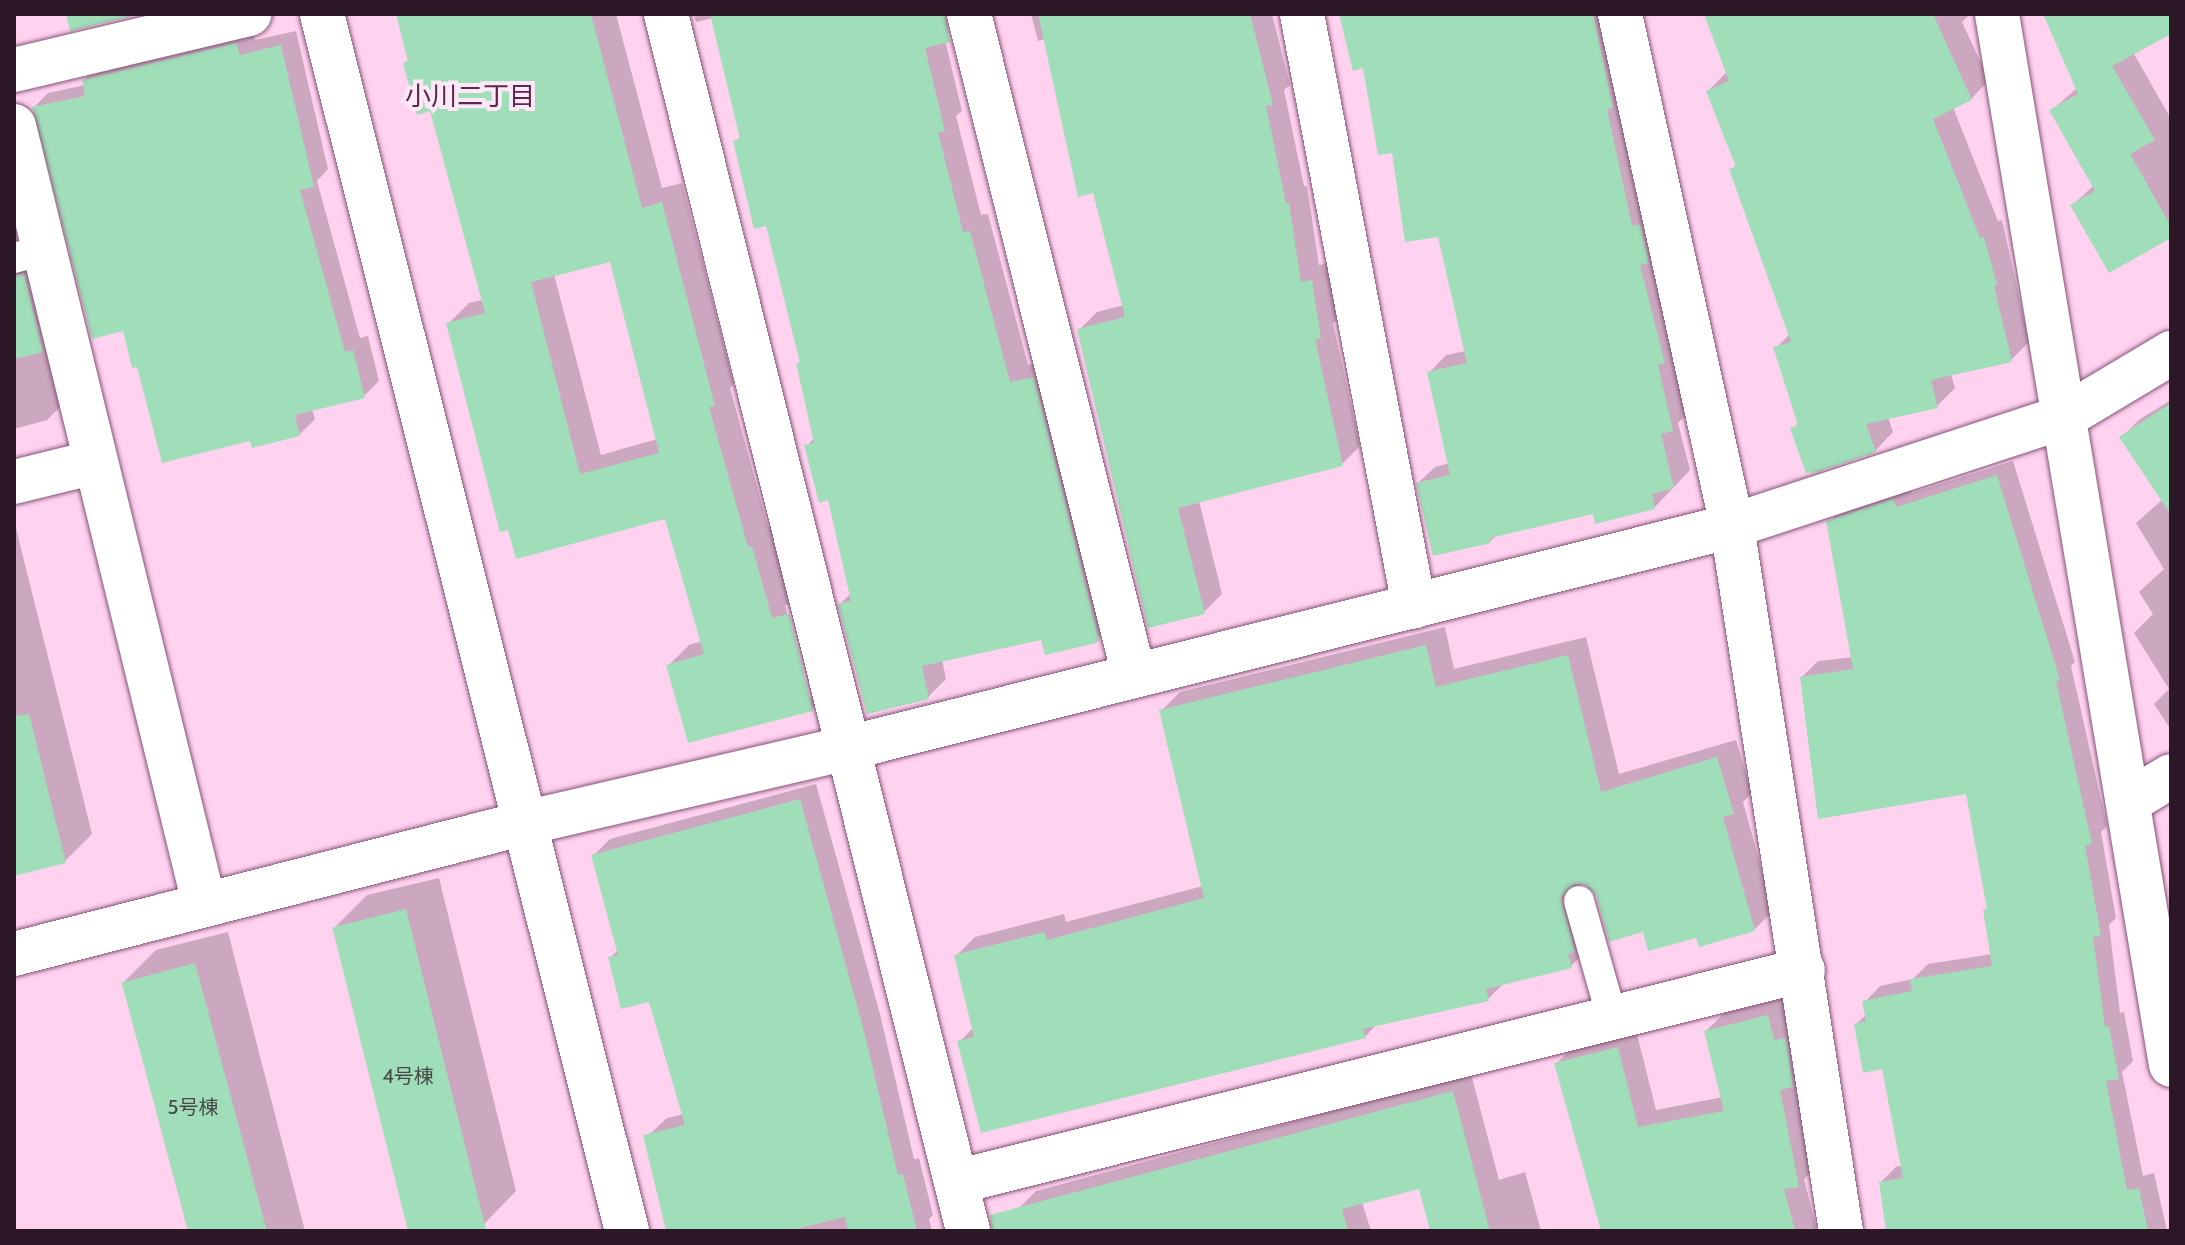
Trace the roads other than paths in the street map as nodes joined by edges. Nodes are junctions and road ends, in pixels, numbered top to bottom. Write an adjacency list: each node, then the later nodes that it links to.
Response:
1 (249, 14): 8 (street)
2 (322, 14): 21 (street)
3 (666, 14): 18 (street)
4 (969, 14): 17 (street)
5 (1302, 14): 16 (street)
6 (1620, 14): 15 (street)
7 (1997, 14): 12 (street)
8 (14, 70)
9 (14, 126): 10 (street)
10 (29, 254): 13 (street)
11 (2171, 353): 12 (street)
12 (2064, 417): 15 (street); 20 (street)
13 (95, 462): 14 (street); 23 (street)
14 (14, 482)
15 (1732, 526): 16 (street); 25 (street)
16 (1414, 606): 17 (street)
17 (1134, 676): 18 (street)
18 (848, 748): 21 (street); 28 (street)
19 (2171, 776): 20 (street)
20 (2128, 802): 27 (street)
21 (525, 823): 23 (street); 29 (street)
22 (1579, 901): 26 (lane)
23 (204, 903): 24 (street)
24 (14, 954)
25 (1803, 970): 26 (street); 31 (street)
26 (1612, 1018): 28 (street)
27 (2171, 1065)
28 (956, 1182): 30 (street)
29 (627, 1231)
30 (968, 1231)
31 (1841, 1231)

